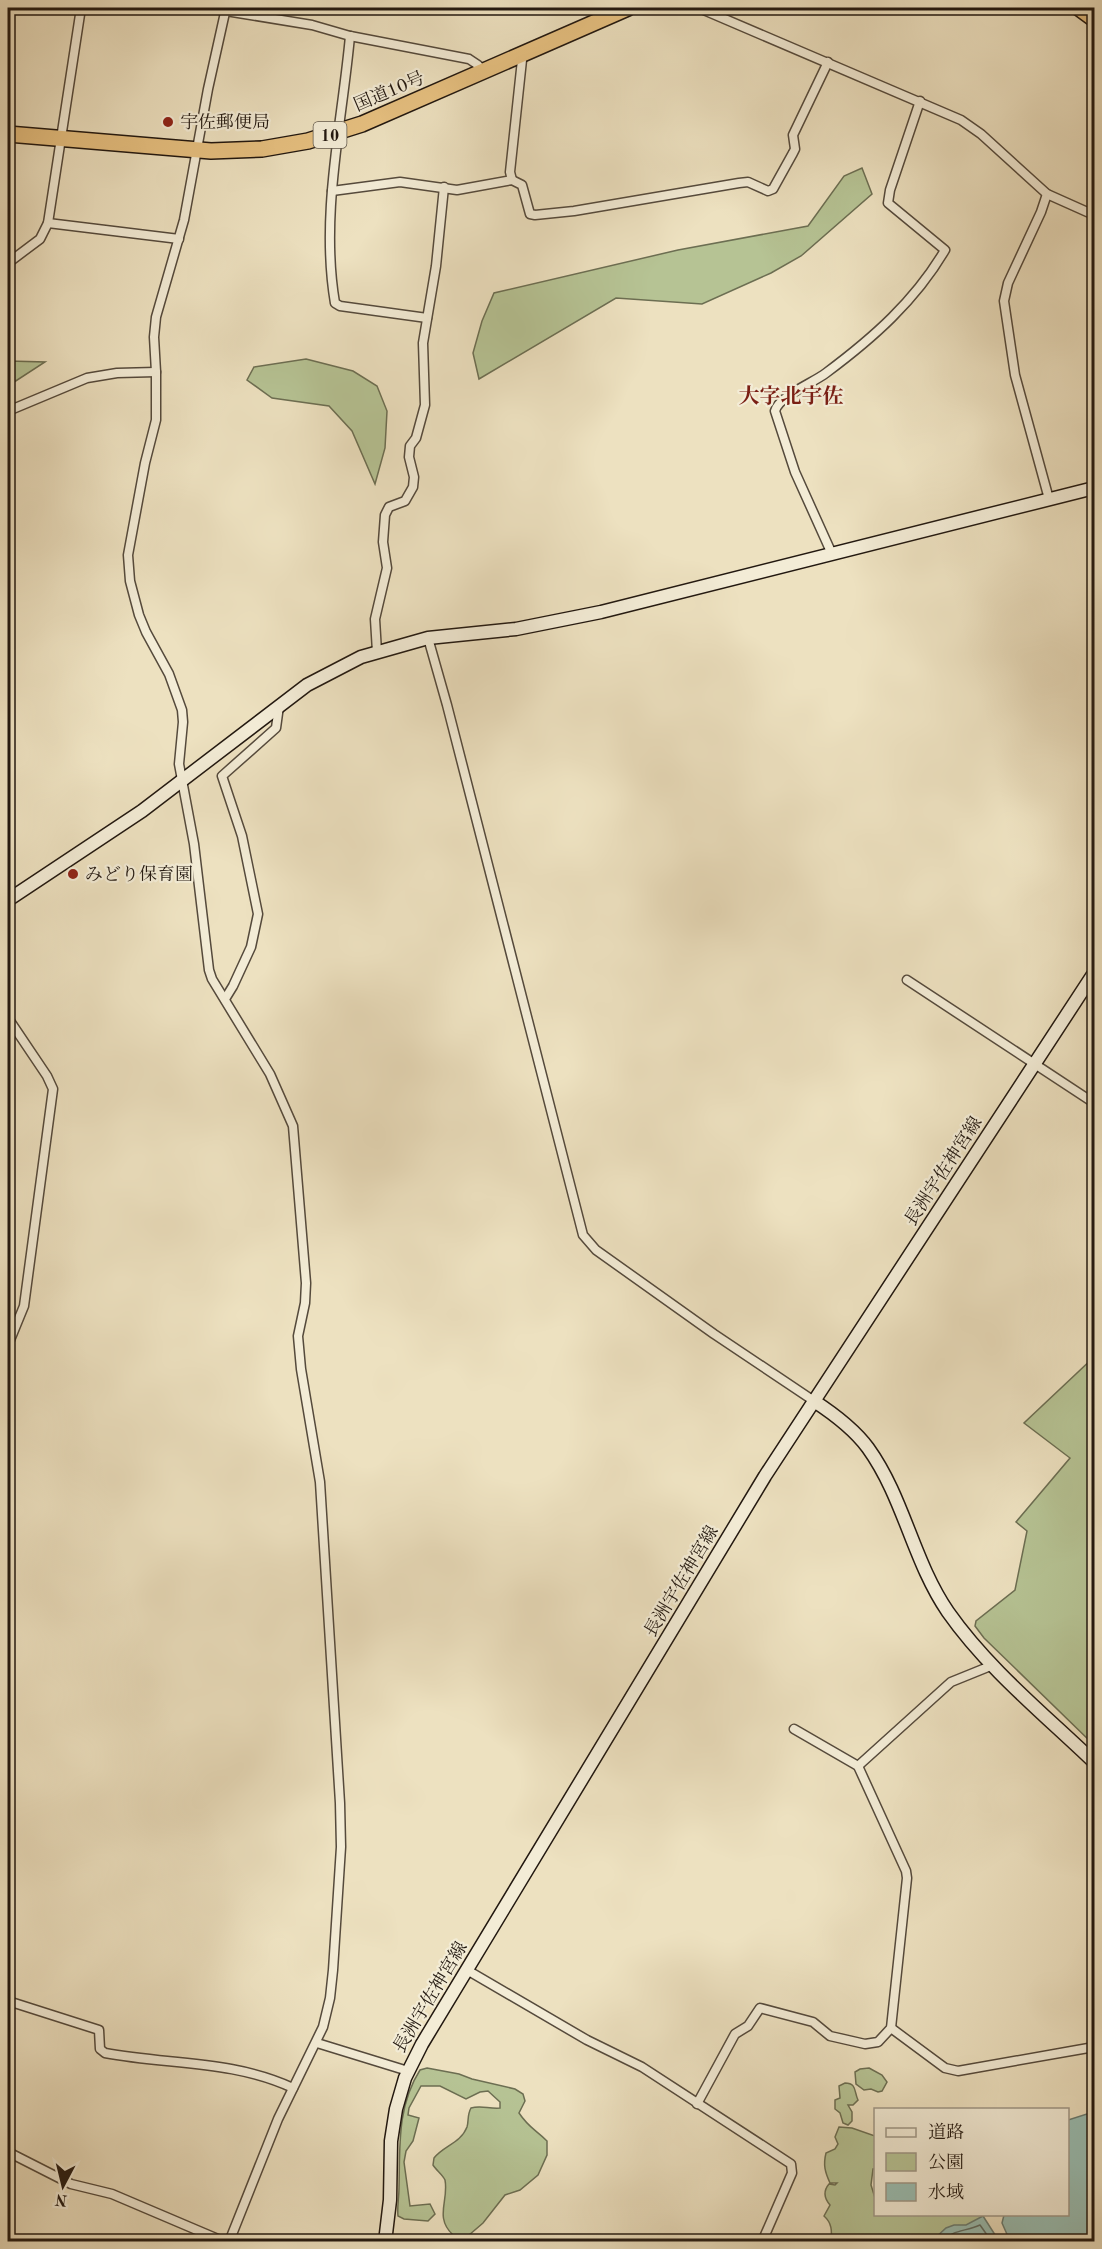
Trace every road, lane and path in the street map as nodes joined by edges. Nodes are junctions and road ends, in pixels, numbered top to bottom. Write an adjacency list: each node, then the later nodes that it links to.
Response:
1 (81, 8): 14 (street)
2 (628, 8): 8 (highway, 国道10号 / 10)
3 (699, 8): 9 (street)
4 (1079, 8): 6 (highway)
5 (226, 9): 7 (street); 15 (street)
6 (1095, 19)
7 (350, 36): 10 (street); 12 (street)
8 (519, 55): 10 (highway, 国道10号 / 10); 16 (street)
9 (828, 62): 11 (street); 16 (street)
10 (482, 71): 12 (highway, 国道10号 / 10)
11 (920, 101): 19 (street); 29 (street)
12 (338, 133): 15 (highway, 国道10号 / 10); 18 (street)
13 (8, 134): 14 (highway, 国道10号 / 10)
14 (59, 138): 15 (highway, 国道10号 / 10); 21 (street)
15 (197, 150): 22 (street)
16 (512, 180): 17 (street)
17 (444, 188): 18 (street); 24 (street)
18 (332, 191): 24 (street)
19 (1047, 194): 20 (street); 28 (street)
20 (1095, 214)
21 (48, 223): 22 (street); 23 (street)
22 (179, 239): 25 (street)
23 (8, 263)
24 (427, 318): 31 (street)
25 (156, 372): 26 (street); 33 (street)
26 (8, 411)
27 (1095, 488): 28 (street)
28 (1049, 499): 29 (street)
29 (832, 554): 30 (street)
30 (428, 638): 31 (street); 42 (street)
31 (377, 652): 32 (street)
32 (279, 706): 33 (street); 37 (street)
33 (182, 782): 34 (street); 37 (street)
34 (8, 900)
35 (1095, 973): 39 (street, 長洲宇佐神宮線)
36 (907, 980): 39 (street)
37 (225, 999): 50 (street)
38 (8, 1018): 41 (street)
39 (1035, 1064): 40 (street); 42 (street, 長洲宇佐神宮線)
40 (1095, 1103)
41 (8, 1345)
42 (814, 1401): 43 (street); 47 (street, 長洲宇佐神宮線)
43 (993, 1665): 45 (street); 46 (street)
44 (794, 1729): 46 (street)
45 (1095, 1762)
46 (858, 1766): 49 (street)
47 (467, 1970): 52 (street, 長洲宇佐神宮線); 54 (street)
48 (8, 2001): 53 (street)
49 (891, 2028): 51 (street); 54 (street)
50 (317, 2043): 52 (street); 53 (street)
51 (1095, 2047)
52 (408, 2071): 57 (street, 長洲宇佐神宮線)
53 (293, 2088): 56 (street)
54 (697, 2104): 58 (street)
55 (8, 2152): 56 (street)
56 (227, 2241)
57 (385, 2241)
58 (762, 2241)

